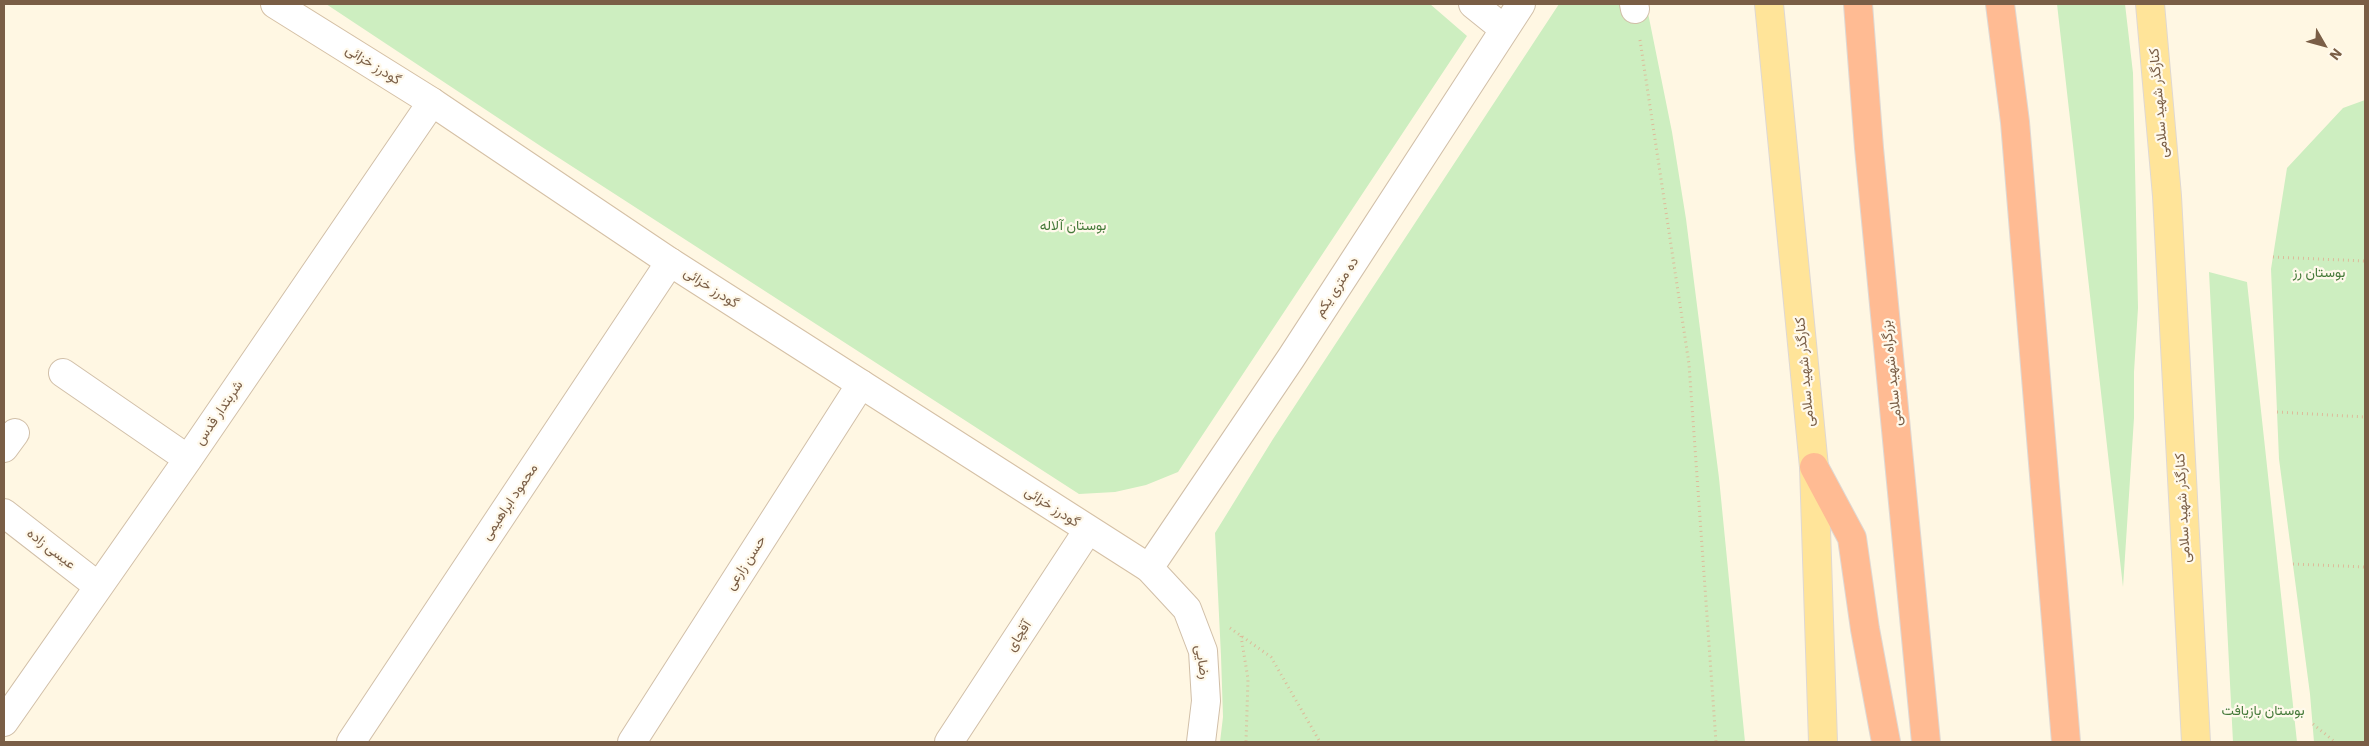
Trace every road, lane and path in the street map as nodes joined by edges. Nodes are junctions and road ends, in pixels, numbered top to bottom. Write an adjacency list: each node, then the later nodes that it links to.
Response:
1 (275, 4): 10 (street, گودرز خزائی)
2 (1473, 4): 9 (street)
3 (1521, 4): 9 (street, ده متری یکم)
4 (1769, 4): 19 (main road, کنارگذر شهید سلامی)
5 (1858, 4): 39 (highway, بزرگراه شهید سلامی)
6 (2000, 4): 40 (highway)
7 (2150, 4): 41 (main road, کنارگذر شهید سلامی)
8 (1634, 7): 36 (path)
9 (1504, 30): 24 (street, ده متری یکم)
10 (432, 102): 13 (street, گودرز خزائی); 18 (street, شربتدار قدس)
11 (2273, 257): 12 (path)
12 (2365, 261)
13 (670, 262): 15 (street, گودرز خزائی); 31 (street, محمود ابراهیمی)
14 (63, 373): 18 (street)
15 (861, 384): 21 (street, گودرز خزائی); 32 (street, حسن زارعی)
16 (2277, 412): 17 (path)
17 (2365, 416)
18 (188, 459): 25 (street, شربتدار قدس)
19 (1814, 467): 37 (main road, کنارگذر شهید سلامی); 38 (highway)
20 (4, 513): 25 (street, عيسی زاده)
21 (1088, 530): 24 (street, گودرز خزائی); 30 (street, آقچای)
22 (2293, 564): 23 (path)
23 (2365, 567)
24 (1150, 568): 33 (street, رضایی)
25 (98, 586): 28 (street, شربتدار قدس)
26 (1226, 625): 27 (path)
27 (1241, 636): 34 (path); 35 (path)
28 (4, 722)
29 (2313, 724): 42 (path)
30 (951, 741)
31 (351, 742)
32 (632, 742)
33 (1201, 742)
34 (1246, 742)
35 (1320, 742)
36 (1716, 742)
37 (1823, 742)
38 (1886, 742)
39 (1926, 742)
40 (2066, 742)
41 (2196, 742)
42 (2335, 742)

